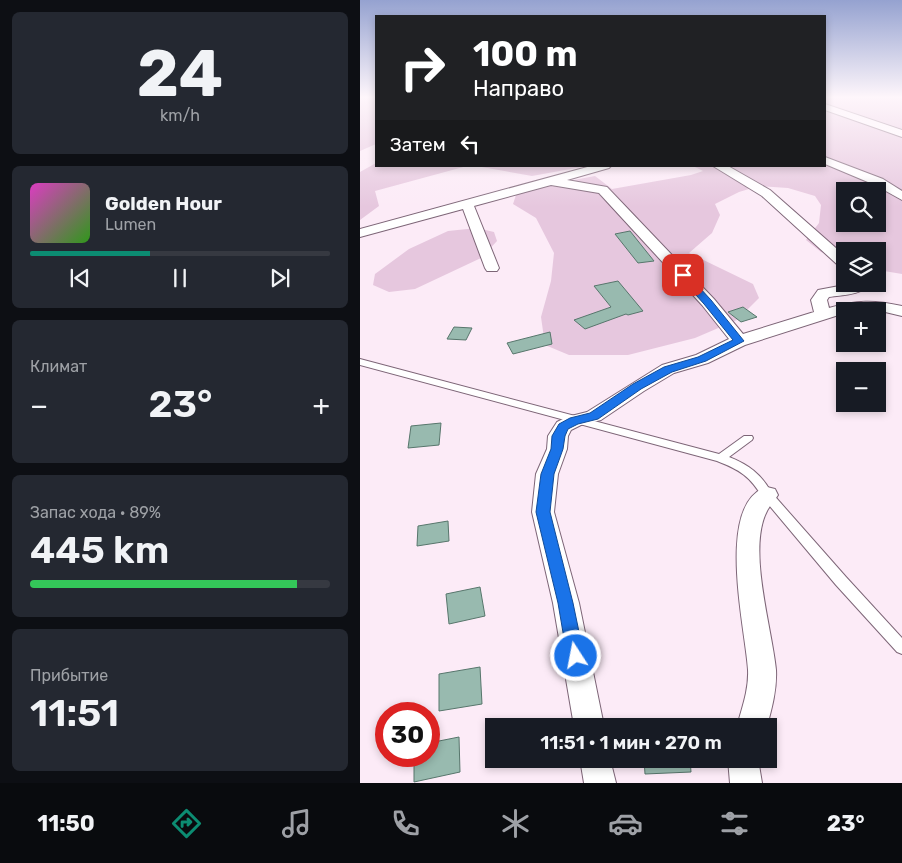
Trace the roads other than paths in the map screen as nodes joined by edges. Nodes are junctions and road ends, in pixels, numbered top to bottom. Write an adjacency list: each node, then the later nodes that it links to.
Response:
1 (826, 160): 5 (street)
2 (601, 167): 4 (street)
3 (721, 167): 8 (street)
4 (551, 181): 6 (street); 13 (street)
5 (902, 196)
6 (467, 203): 7 (street); 9 (street)
7 (360, 233)
8 (836, 256)
9 (492, 268)
10 (836, 291): 12 (street)
11 (902, 311): 12 (street)
12 (823, 315): 13 (street)
13 (739, 341): 15 (street)
14 (360, 362): 15 (lane)
15 (574, 421): 17 (lane); 20 (street)
16 (748, 438): 17 (lane)
17 (721, 458): 18 (lane)
18 (767, 495): 19 (lane); 21 (street)
19 (902, 648)
20 (588, 718)
21 (754, 718)
22 (597, 768): 24 (street)
23 (744, 768): 25 (street)
24 (600, 783)
25 (746, 783)

